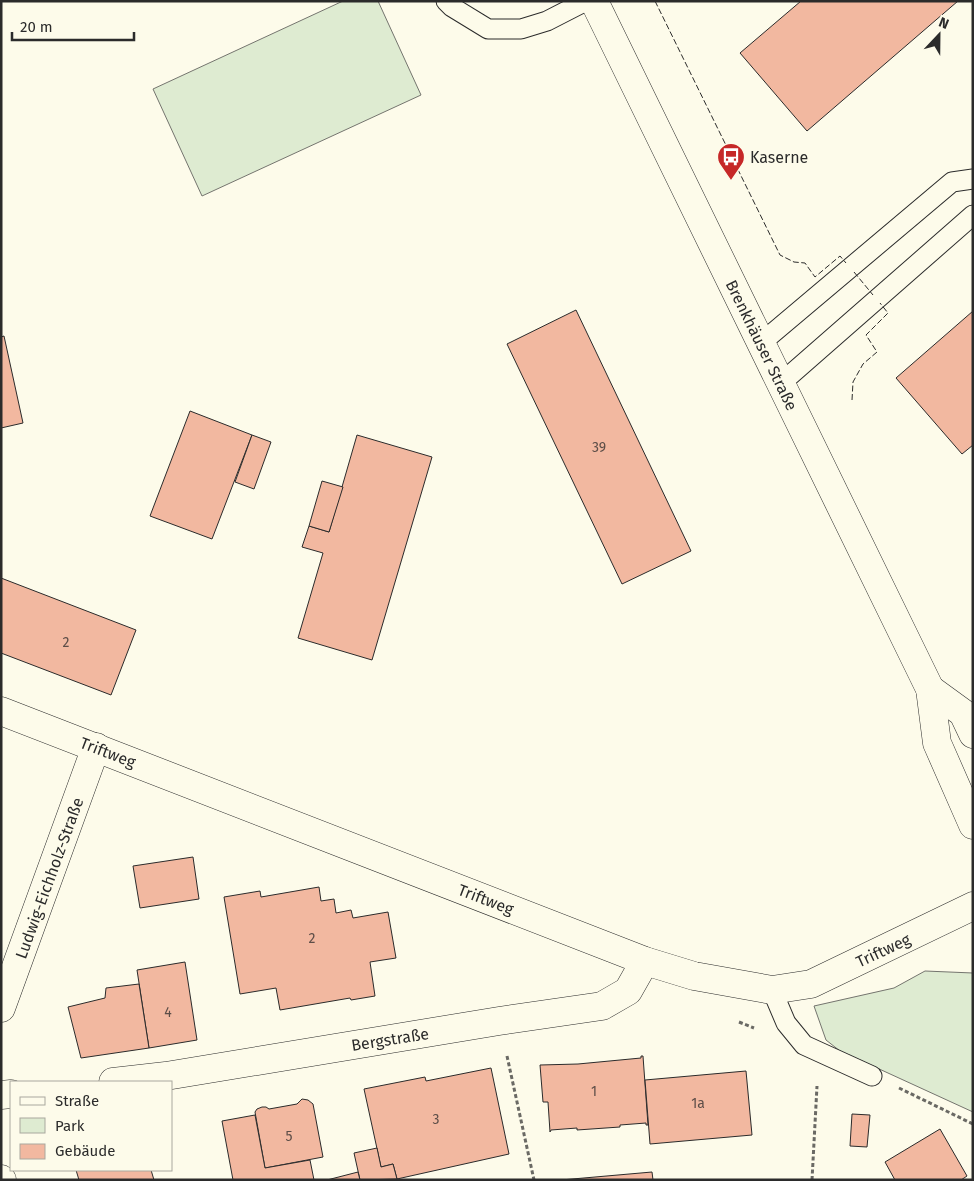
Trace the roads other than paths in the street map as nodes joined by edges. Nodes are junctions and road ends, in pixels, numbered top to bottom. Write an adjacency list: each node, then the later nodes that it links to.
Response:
1 (446, 1): 2 (lane)
2 (586, 1)
3 (594, 1): 6 (street, Brenkhäuser Straße)
4 (973, 179): 6 (lane)
5 (973, 215): 7 (lane)
6 (761, 343): 7 (street, Brenkhäuser Straße)
7 (780, 384): 8 (street, Brenkhäuser Straße)
8 (930, 689): 10 (street, Brenkhäuser Straße); 12 (street, Brenkhäuser Straße)
9 (1, 710): 11 (street, Triftweg)
10 (973, 734)
11 (96, 747): 14 (street, Triftweg); 16 (street, Ludwig-Eichholz-Straße)
12 (973, 825)
13 (973, 906): 15 (street, Triftweg)
14 (645, 961): 15 (street, Triftweg); 18 (street, Bergstraße)
15 (772, 990): 17 (lane)
16 (1, 1008)
17 (872, 1076)
18 (122, 1081)

